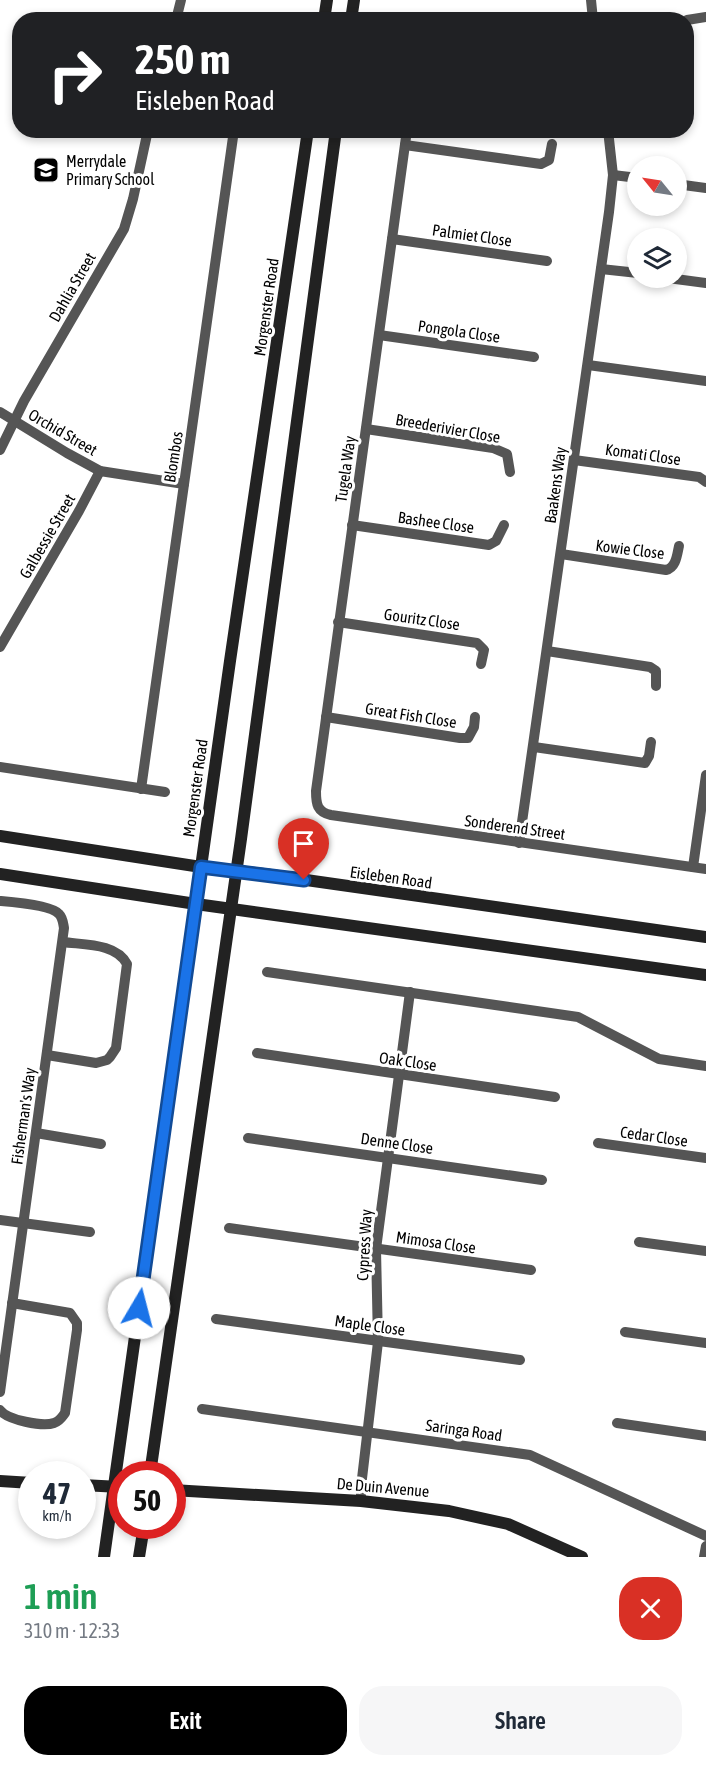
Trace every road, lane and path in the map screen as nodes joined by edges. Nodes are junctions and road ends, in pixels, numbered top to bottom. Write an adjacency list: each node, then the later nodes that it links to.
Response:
1 (146, 138): 24 (street, Dahlia Street)
2 (233, 138): 31 (street, Blombos)
3 (307, 138): 52 (main road, Morgenster Road)
4 (335, 138): 55 (main road)
5 (406, 138): 8 (street, Tugela Way)
6 (609, 138): 9 (street, Baakens Way)
7 (552, 144): 8 (street)
8 (405, 145): 13 (street, Tugela Way)
9 (613, 174): 10 (street); 15 (street, Baakens Way)
10 (627, 176)
11 (687, 185): 12 (street)
12 (706, 188)
13 (392, 239): 14 (street, Palmiet Close); 19 (street, Tugela Way)
14 (547, 261)
15 (601, 269): 16 (street); 21 (street, Baakens Way)
16 (627, 272)
17 (687, 280): 18 (street)
18 (706, 283)
19 (379, 335): 20 (street, Pongola Close); 25 (street, Tugela Way)
20 (534, 357)
21 (588, 365): 22 (street); 27 (street, Baakens Way)
22 (706, 381)
23 (0, 412): 24 (street, Orchid Street)
24 (13, 420): 26 (street, Dahlia Street); 28 (street, Orchid Street)
25 (366, 429): 29 (street, Breederivier Close); 32 (street, Tugela Way)
26 (0, 450)
27 (574, 460): 30 (street, Komati Close); 35 (street, Baakens Way)
28 (100, 471): 31 (street, Orchid Street); 37 (street, Galbessie Street)
29 (510, 472)
30 (706, 482)
31 (184, 484): 47 (street, Blombos)
32 (352, 525): 33 (street, Bashee Close); 36 (street, Tugela Way)
33 (504, 525)
34 (679, 546): 35 (street, Kowie Close)
35 (561, 554): 38 (street, Baakens Way)
36 (338, 622): 39 (street, Gouritz Close); 41 (street, Tugela Way)
37 (0, 647)
38 (547, 651): 40 (street); 44 (street, Baakens Way)
39 (482, 664)
40 (656, 686)
41 (326, 717): 42 (street, Great Fish Close); 49 (street, Tugela Way)
42 (475, 717)
43 (651, 742): 44 (street)
44 (534, 747): 51 (street, Baakens Way)
45 (0, 767): 47 (street)
46 (706, 775): 53 (street)
47 (141, 789): 48 (street)
48 (165, 792)
49 (320, 811): 51 (street, Sonderend Street)
50 (0, 836): 52 (main road, Eisleben Road)
51 (519, 843): 53 (street, Sonderend Street)
52 (201, 867): 55 (main road, Eisleben Road); 58 (main road, Morgenster Road)
53 (693, 867): 54 (street, Sonderend Street)
54 (706, 869)
55 (237, 872): 59 (main road); 60 (main road, Eisleben Road)
56 (0, 874): 58 (main road)
57 (0, 902): 61 (street, Fisherman's Way)
58 (195, 904): 59 (main road); 97 (main road, Morgenster Road)
59 (231, 909): 63 (main road); 98 (main road)
60 (706, 937)
61 (63, 942): 66 (street, Fisherman's Way); 66 (street)
62 (267, 972): 64 (street)
63 (706, 975)
64 (410, 992): 67 (street); 68 (street, Cypress Way)
65 (257, 1053): 68 (street, Oak Close)
66 (47, 1055): 70 (street, Fisherman's Way)
67 (706, 1066)
68 (399, 1075): 69 (street, Oak Close); 74 (street, Cypress Way)
69 (555, 1096)
70 (36, 1133): 73 (street); 78 (street, Fisherman's Way)
71 (248, 1138): 74 (street, Denne Close)
72 (598, 1143): 75 (street, Cedar Close)
73 (101, 1144)
74 (388, 1157): 76 (street, Denne Close); 82 (street, Cypress Way)
75 (706, 1158)
76 (542, 1180)
77 (0, 1220): 78 (street)
78 (24, 1223): 80 (street); 85 (street, Fisherman's Way)
79 (229, 1228): 82 (street, Mimosa Close)
80 (90, 1232)
81 (639, 1242): 83 (street)
82 (376, 1249): 84 (street, Mimosa Close); 88 (street, Cypress Way)
83 (706, 1251)
84 (531, 1270)
85 (12, 1303): 91 (street, Fisherman's Way); 93 (street)
86 (216, 1319): 88 (street, Maple Close)
87 (624, 1332): 89 (street)
88 (378, 1342): 90 (street, Maple Close); 95 (street, Cypress Way)
89 (706, 1343)
90 (520, 1360)
91 (0, 1392)
92 (202, 1409): 95 (street, Saringa Road)
93 (0, 1410)
94 (617, 1423): 96 (street)
95 (368, 1432): 102 (street, Cypress Way); 103 (street, Saringa Road)
96 (706, 1436)
97 (121, 1461)
98 (152, 1461)
99 (0, 1481): 100 (main road)
100 (18, 1482)
101 (186, 1491): 102 (main road, De Duin Avenue)
102 (361, 1501): 109 (main road, De Duin Avenue)
103 (706, 1536)
104 (108, 1537): 107 (main road, Morgenster Road)
105 (142, 1539): 108 (main road)
106 (706, 1546): 110 (street)
107 (104, 1557)
108 (139, 1557)
109 (582, 1557)
110 (704, 1557)

